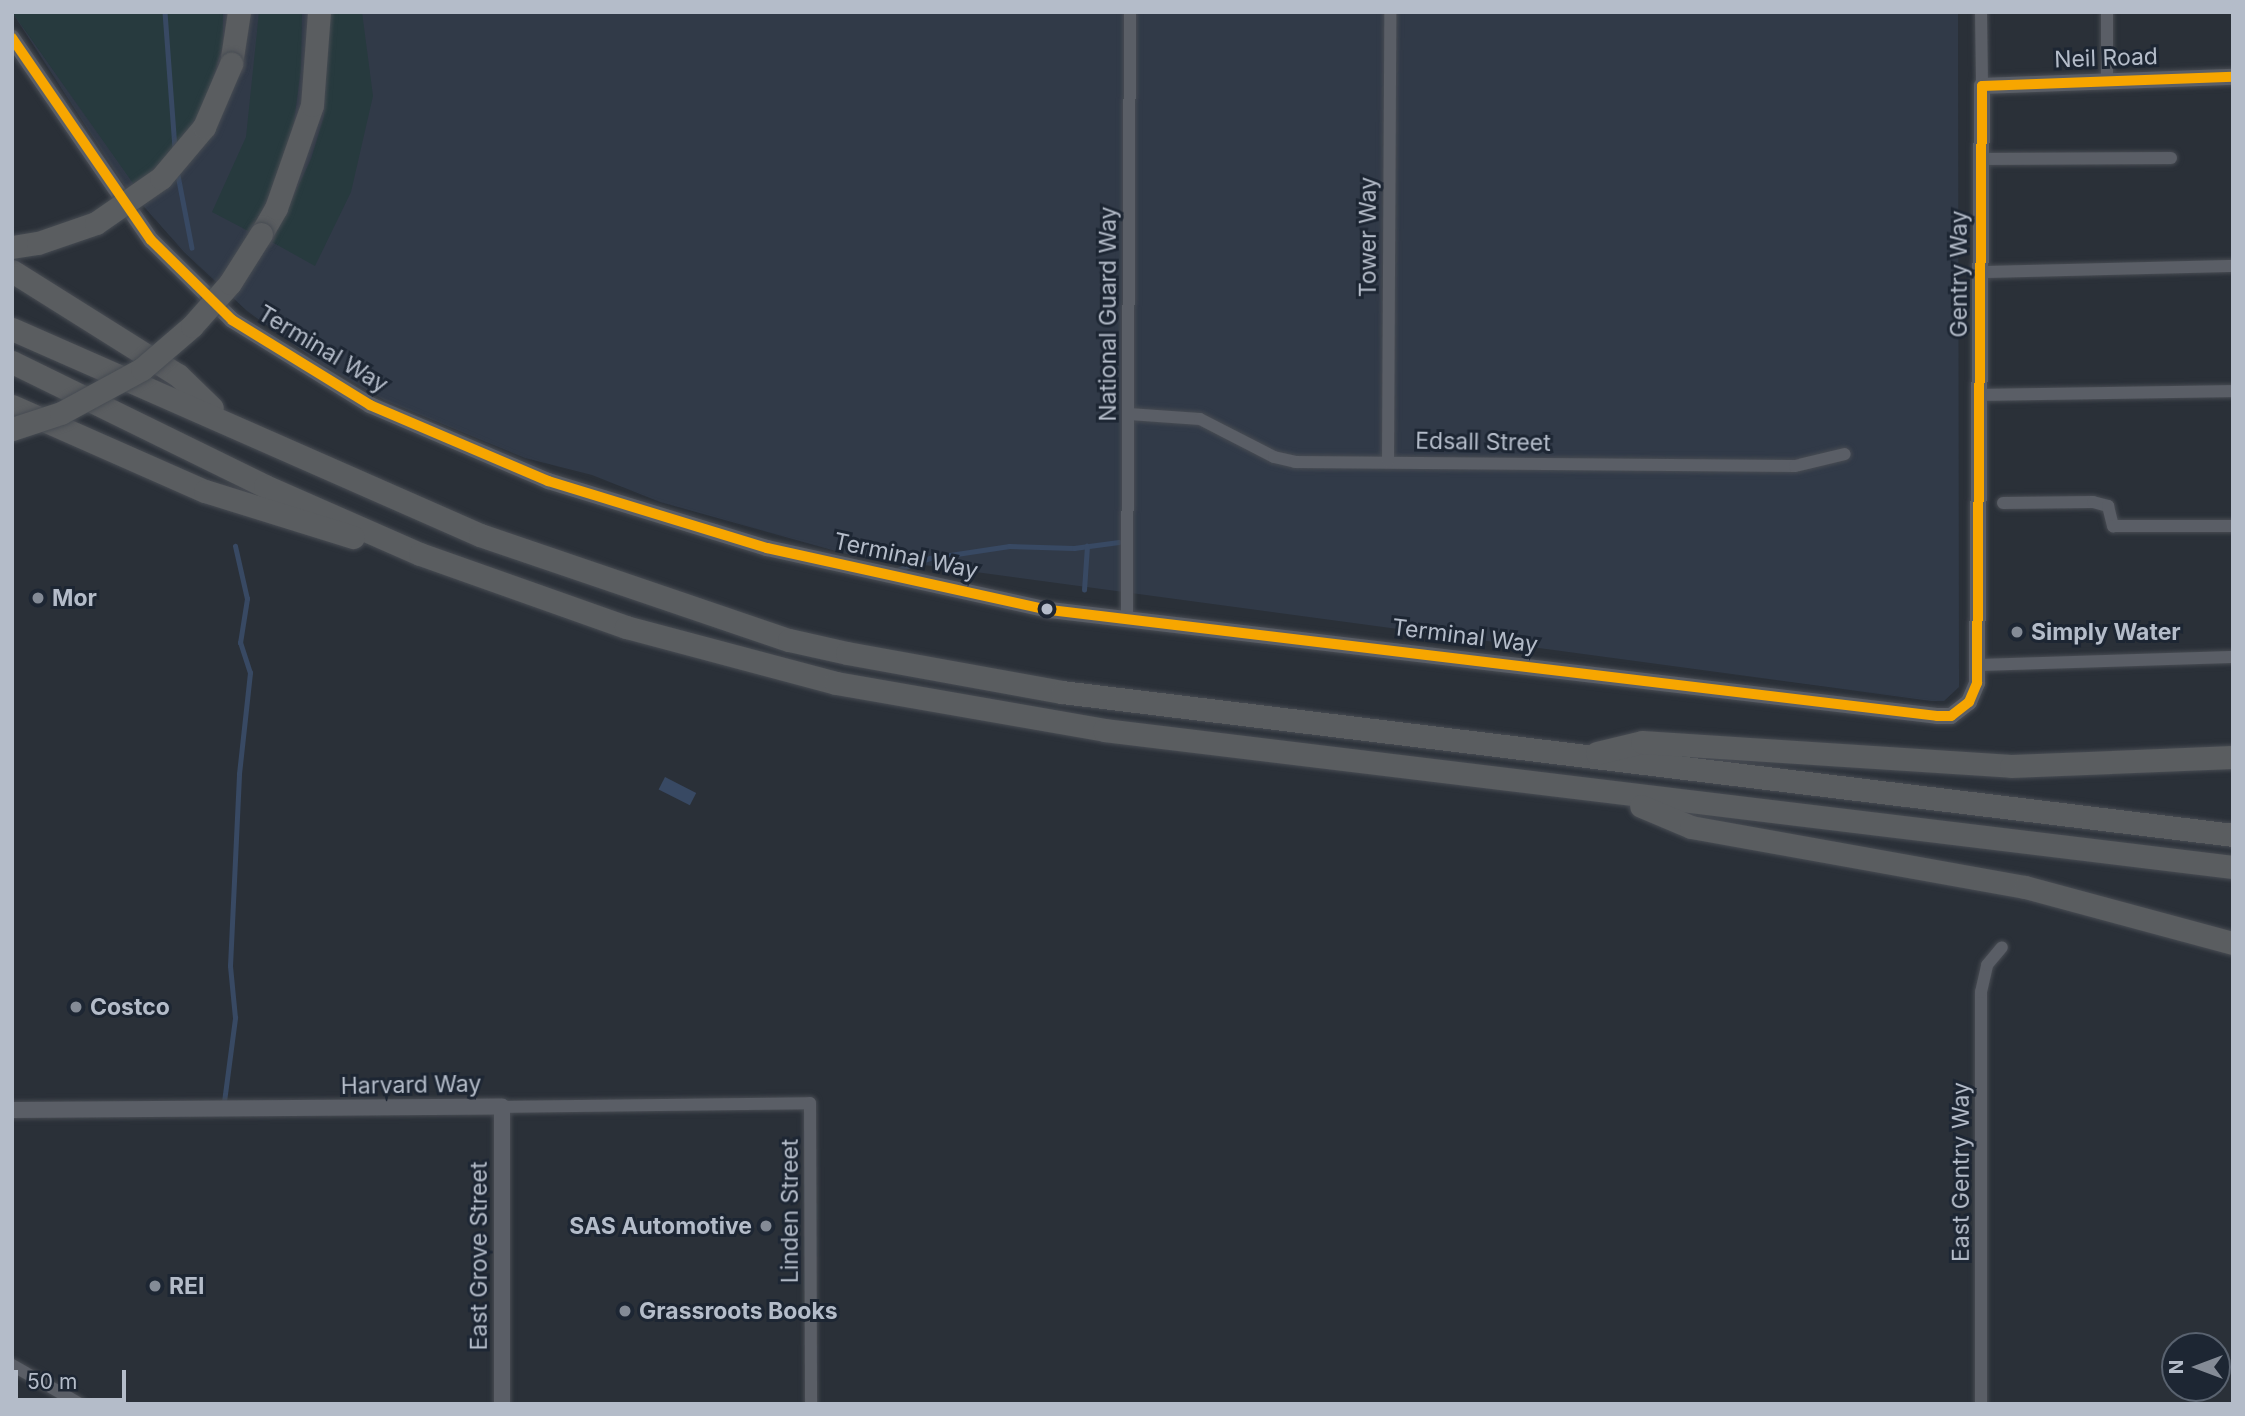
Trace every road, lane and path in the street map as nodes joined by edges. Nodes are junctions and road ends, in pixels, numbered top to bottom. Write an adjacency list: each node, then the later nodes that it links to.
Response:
1 (239, 12): 15 (highway, bridge)
2 (313, 12): 9 (highway)
3 (319, 12): 9 (highway)
4 (1130, 12): 24 (street, National Guard Way)
5 (1390, 12): 28 (street, Tower Way)
6 (1981, 12): 12 (street, Gentry Way)
7 (2107, 12): 11 (street)
8 (12, 38): 32 (street, Terminal Way)
9 (318, 39): 26 (highway, bridge)
10 (2233, 77): 11 (street, Neil Road)
11 (2107, 80): 12 (street, Neil Road)
12 (1982, 86): 14 (street, Gentry Way)
13 (2171, 158): 14 (street)
14 (1980, 159): 18 (street, Gentry Way)
15 (12, 247)
16 (2233, 266): 18 (street)
17 (12, 271): 25 (highway)
18 (1982, 272): 22 (street, Gentry Way)
19 (12, 329): 25 (highway)
20 (12, 362): 31 (highway)
21 (2233, 391): 22 (street)
22 (1982, 395): 34 (street, Gentry Way)
23 (12, 406): 31 (highway)
24 (1129, 414): 28 (street, Edsall Street); 32 (street, National Guard Way)
25 (227, 422): 36 (highway)
26 (12, 429)
27 (1845, 454): 28 (street, Edsall Street)
28 (1388, 462)
29 (2003, 503): 30 (street)
30 (2233, 526)
31 (420, 554): 38 (highway)
32 (1127, 616): 35 (street, Terminal Way)
33 (2233, 657): 34 (street)
34 (1978, 665): 35 (street, Gentry Way)
35 (1969, 702)
36 (1584, 757): 37 (highway); 39 (highway)
37 (2233, 757)
38 (1615, 796): 40 (highway); 41 (highway)
39 (2233, 835)
40 (2233, 867)
41 (2233, 943)
42 (2002, 947): 50 (street, East Gentry Way)
43 (810, 1103): 44 (street, Harvard Way); 49 (street, Linden Street)
44 (502, 1107): 45 (street, Harvard Way); 48 (street, East Grove Street)
45 (12, 1110)
46 (12, 1365): 47 (street)
47 (79, 1404)
48 (502, 1404)
49 (811, 1404)
50 (1981, 1404)

